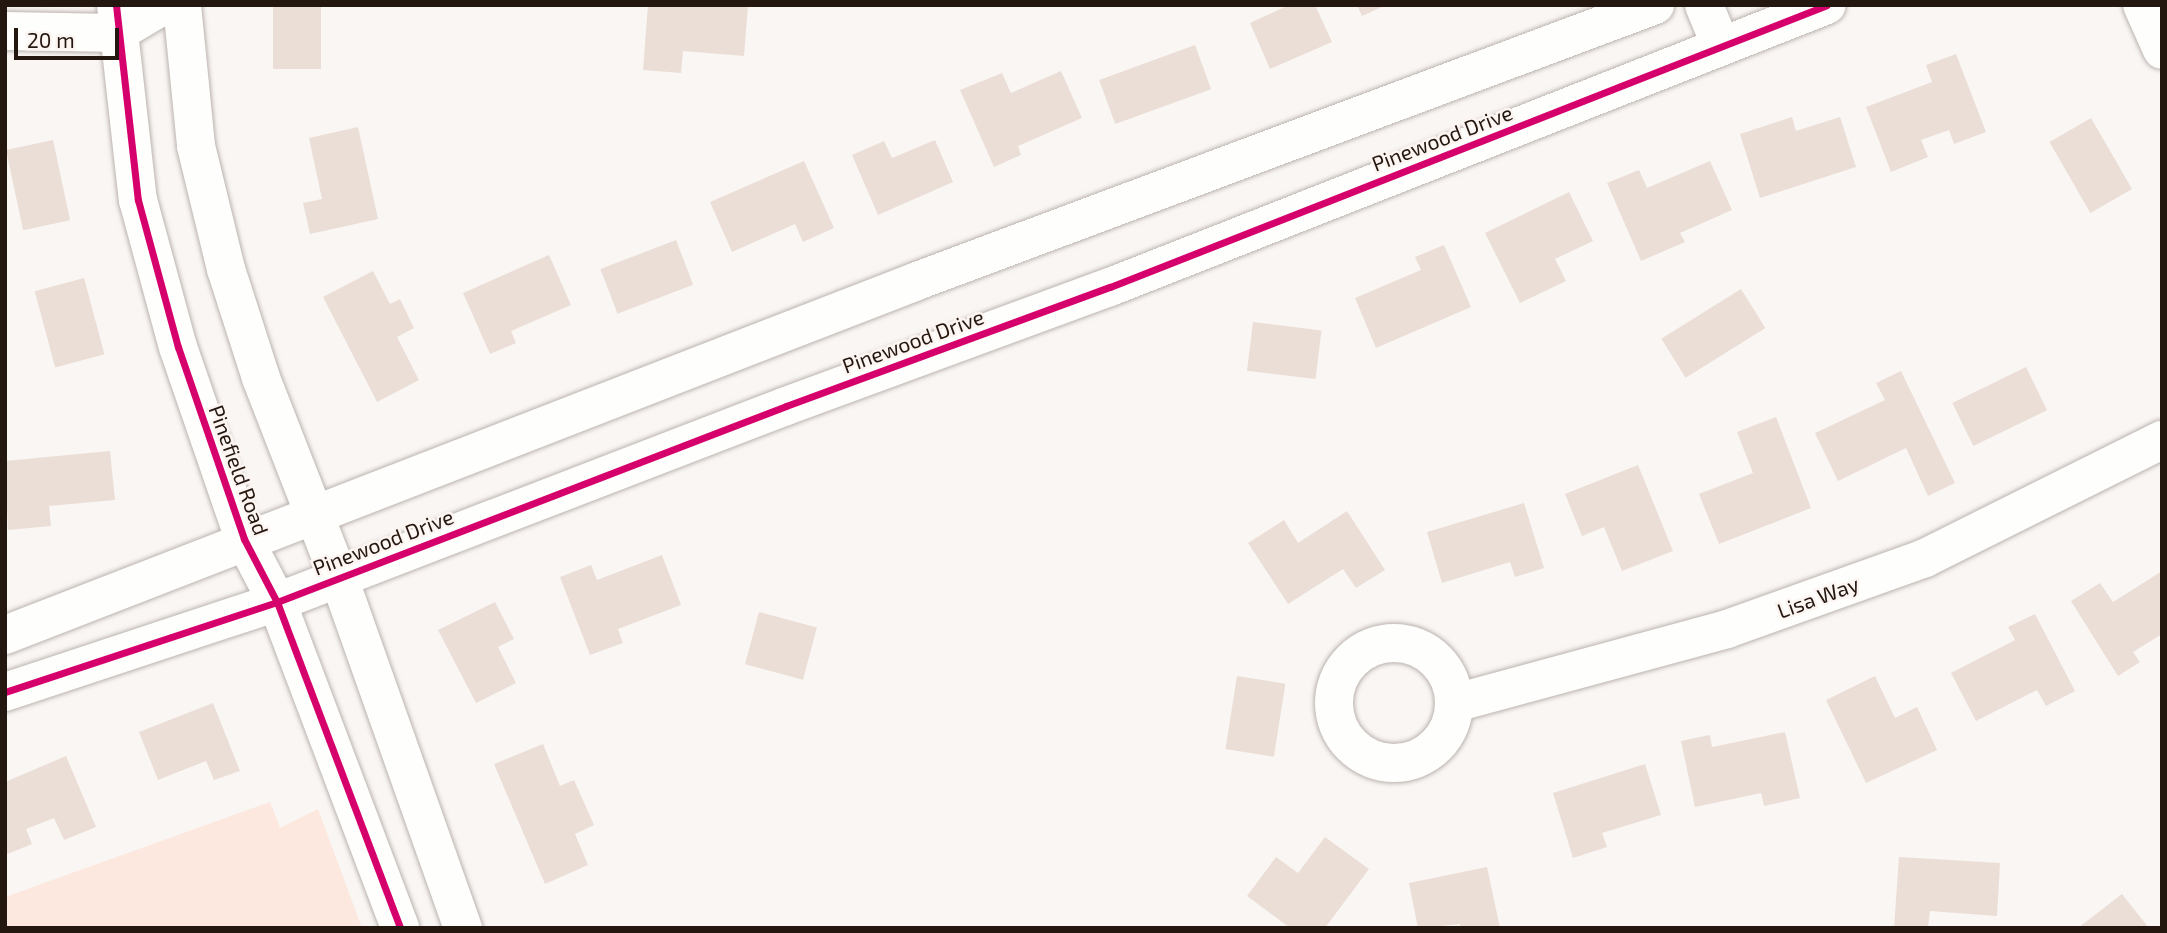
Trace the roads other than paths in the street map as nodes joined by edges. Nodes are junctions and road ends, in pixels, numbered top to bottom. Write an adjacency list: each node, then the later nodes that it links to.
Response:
1 (164, 5): 7 (street)
2 (182, 5): 12 (street)
3 (1655, 5): 12 (street)
4 (1704, 5): 9 (street)
5 (1827, 5): 9 (street, Pinewood Drive)
6 (2142, 5): 10 (street)
7 (116, 19): 8 (street); 13 (street, Pinefield Road)
8 (5, 31)
9 (1721, 46): 14 (street, Pinewood Drive)
10 (2162, 50)
11 (2162, 440): 18 (street, Lisa Way)
12 (314, 515): 13 (street); 14 (street)
13 (244, 539): 15 (street, Pinefield Road); 16 (street)
14 (339, 578): 15 (street, Pinewood Drive); 20 (street)
15 (277, 602): 17 (street, Pinewood Drive); 19 (street, Pinefield Road)
16 (5, 635)
17 (5, 692)
18 (1455, 703)
19 (400, 928)
20 (463, 928)

